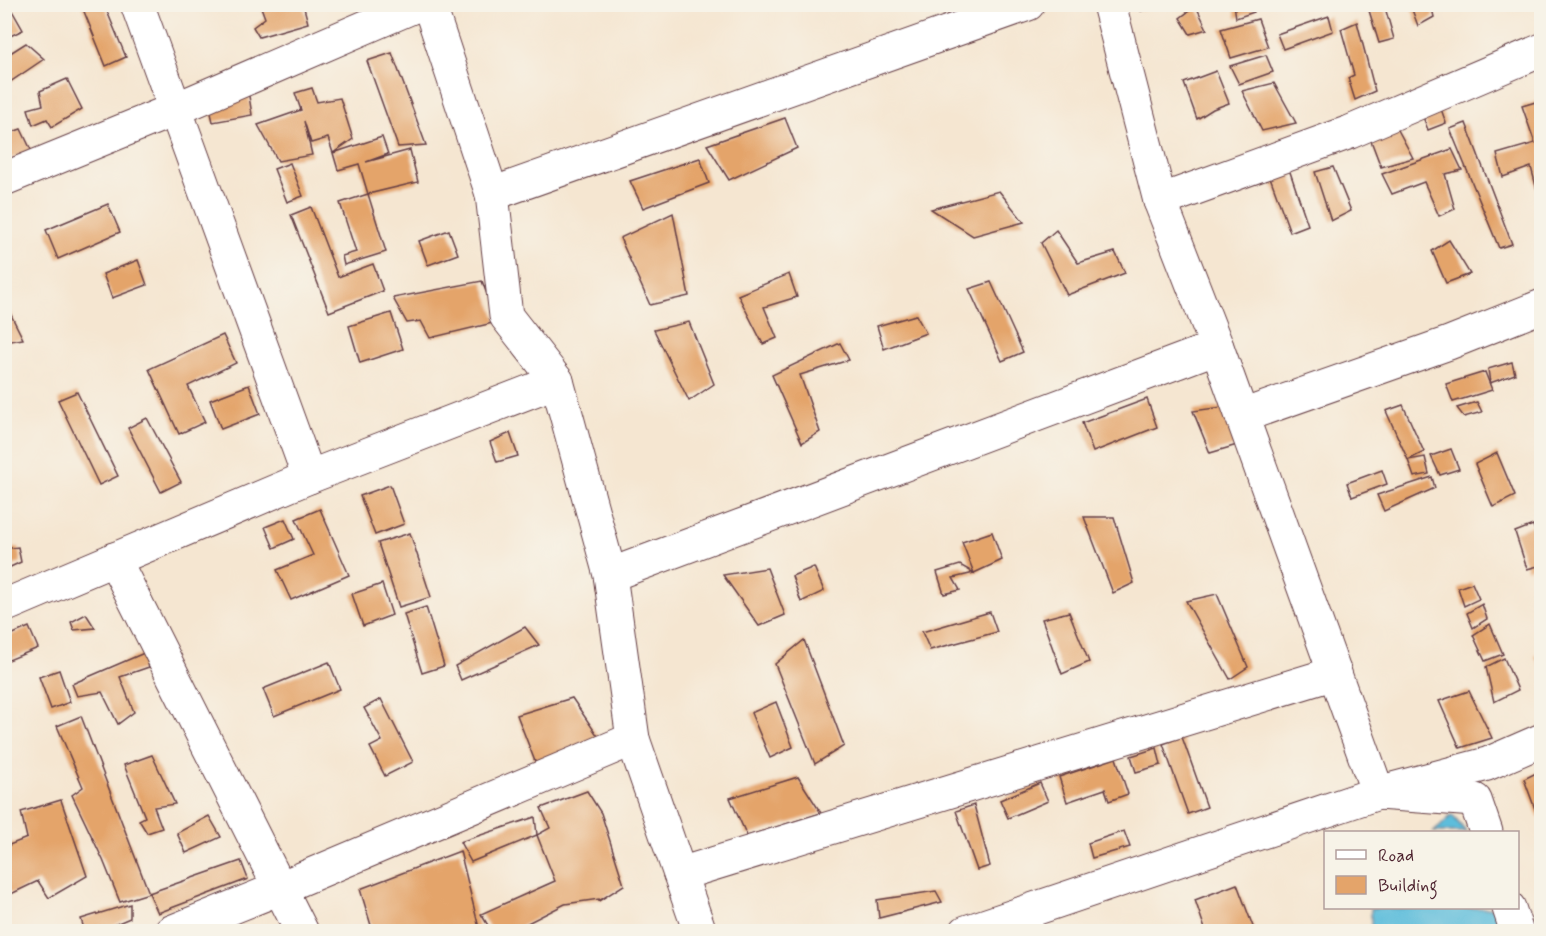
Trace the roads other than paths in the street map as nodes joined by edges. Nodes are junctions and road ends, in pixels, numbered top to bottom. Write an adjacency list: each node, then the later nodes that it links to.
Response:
1 (137, 4): 7 (street)
2 (419, 4): 7 (street)
3 (429, 4): 9 (street)
4 (1028, 4): 9 (street)
5 (1109, 4): 10 (street)
6 (1542, 50): 10 (street)
7 (176, 109): 8 (street); 15 (street)
8 (4, 179)
9 (492, 194): 13 (street)
10 (1160, 201): 12 (street)
11 (1542, 306): 14 (street)
12 (1217, 347): 14 (street); 17 (street)
13 (557, 381): 15 (street); 17 (street)
14 (1242, 416): 19 (street)
15 (309, 477): 16 (street)
16 (114, 559): 18 (street); 25 (street)
17 (610, 575): 20 (street)
18 (4, 606)
19 (1335, 673): 22 (street); 24 (street)
20 (633, 739): 24 (street); 25 (street)
21 (1542, 740): 22 (street)
22 (1378, 793): 23 (street); 30 (street)
23 (1486, 831)
24 (680, 874): 29 (street)
25 (280, 888): 27 (street); 28 (street)
26 (1509, 909): 31 (street)
27 (171, 932)
28 (302, 932)
29 (700, 932)
30 (966, 932)
31 (1517, 932)

